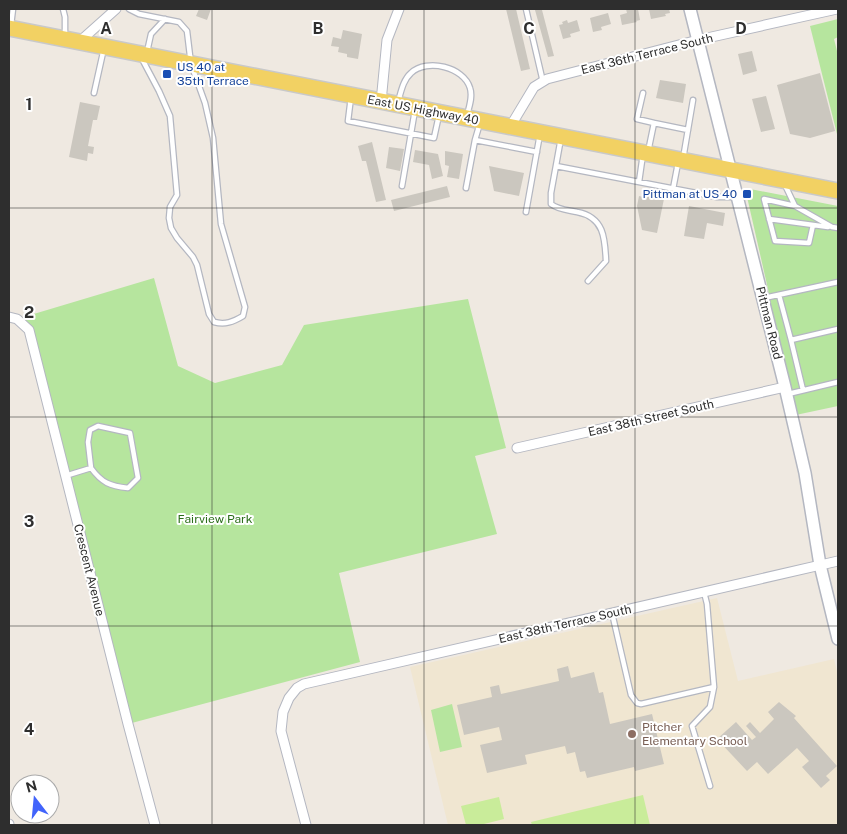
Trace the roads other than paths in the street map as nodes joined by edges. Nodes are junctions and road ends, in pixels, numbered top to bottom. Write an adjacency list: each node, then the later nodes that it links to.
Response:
1 (13, 9): 10 (lane)
2 (63, 9): 12 (lane)
3 (116, 9): 12 (street)
4 (129, 9): 9 (lane)
5 (399, 9): 21 (street)
6 (526, 9): 16 (lane)
7 (690, 9): 11 (street, Pittman Road)
8 (837, 9): 11 (street, East 36th Terrace South)
9 (165, 19): 14 (lane); 15 (lane)
10 (9, 28): 12 (main road, East US Highway 40)
11 (698, 40): 16 (street, East 36th Terrace South); 37 (street, Pittman Road)
12 (72, 41): 13 (main road, East US Highway 40)
13 (104, 47): 14 (main road, East US Highway 40); 17 (lane)
14 (143, 55): 15 (main road, East US Highway 40); 15 (lane)
15 (191, 64): 19 (main road, East US Highway 40)
16 (543, 82): 27 (street, East 36th Terrace South)
17 (94, 93)
18 (643, 93): 26 (lane)
19 (351, 96): 21 (main road, East US Highway 40); 29 (lane)
20 (693, 100): 28 (lane)
21 (381, 102): 22 (main road, East US Highway 40)
22 (397, 105): 23 (main road, East US Highway 40); 25 (lane)
23 (415, 109): 24 (main road, East US Highway 40); 29 (lane)
24 (440, 114): 25 (main road, East US Highway 40); 29 (lane)
25 (473, 120): 27 (main road, East US Highway 40); 32 (lane)
26 (654, 123): 28 (lane); 34 (lane)
27 (510, 127): 30 (main road, East US Highway 40)
28 (688, 130): 35 (lane)
29 (411, 133): 40 (lane)
30 (540, 133): 31 (main road, East US Highway 40); 33 (lane)
31 (562, 137): 34 (main road, East US Highway 40); 36 (lane)
32 (475, 140): 33 (lane); 41 (lane)
33 (537, 152): 46 (lane)
34 (646, 153): 35 (main road, East US Highway 40); 39 (lane)
35 (681, 160): 37 (main road, East US Highway 40); 42 (lane)
36 (556, 166): 39 (lane); 51 (lane)
37 (732, 170): 38 (main road, East US Highway 40); 44 (street, Pittman Road)
38 (782, 180): 43 (main road, East US Highway 40); 45 (lane)
39 (639, 182): 42 (lane)
40 (402, 186)
41 (466, 188)
42 (673, 189): 44 (lane)
43 (838, 191)
44 (738, 197): 54 (street, Pittman Road)
45 (796, 206): 47 (lane); 49 (lane)
46 (526, 212)
47 (769, 219): 48 (lane); 48 (lane)
48 (813, 225): 49 (lane)
49 (832, 227): 50 (lane)
50 (838, 228)
51 (588, 280)
52 (838, 282): 53 (lane)
53 (779, 295): 54 (lane); 57 (lane)
54 (763, 298): 60 (street, Pittman Road)
55 (13, 318): 63 (street, Crescent Avenue)
56 (838, 329): 57 (lane)
57 (791, 340): 59 (lane)
58 (838, 382): 59 (lane)
59 (803, 390): 60 (lane)
60 (786, 391): 61 (street, East 38th Street South); 65 (street, Pittman Road)
61 (518, 448)
62 (91, 468): 62 (lane); 63 (lane)
63 (65, 476): 72 (street, Crescent Avenue)
64 (838, 561): 65 (street, East 38th Terrace South)
65 (820, 566): 66 (street, East 38th Terrace South); 68 (street, Pittman Road)
66 (704, 592): 67 (street, East 38th Terrace South); 69 (lane)
67 (612, 613): 69 (lane); 71 (street, East 38th Terrace South)
68 (838, 639)
69 (714, 687): 70 (lane)
70 (710, 786)
71 (306, 824): 73 (street)
72 (155, 825)
73 (296, 825)

